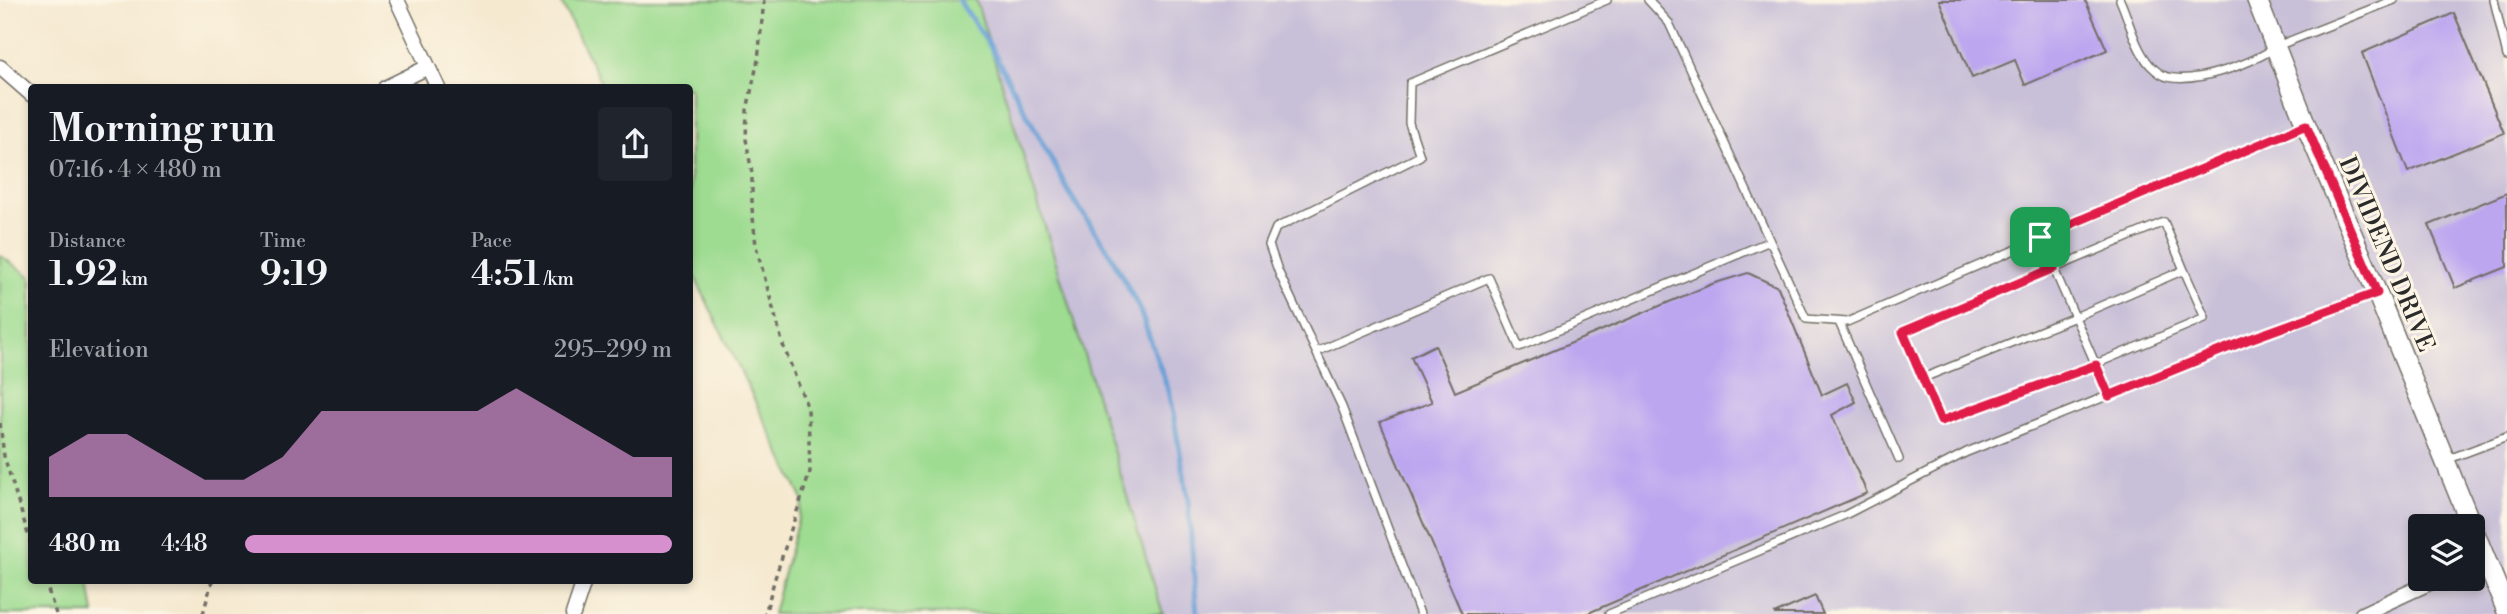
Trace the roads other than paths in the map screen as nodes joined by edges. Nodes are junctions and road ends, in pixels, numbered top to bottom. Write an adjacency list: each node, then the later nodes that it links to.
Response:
1 (397, 0): 11 (street)
2 (1607, 0): 23 (lane)
3 (1648, 0): 17 (lane)
4 (2120, 0): 8 (lane)
5 (2257, 0): 8 (street, DIVIDEND DRIVE)
6 (2394, 0): 8 (lane)
7 (2494, 0): 9 (lane)
8 (2277, 46): 15 (street, DIVIDEND DRIVE)
9 (2507, 56)
10 (0, 67): 14 (street)
11 (428, 67): 12 (street); 13 (street)
12 (393, 84)
13 (436, 84)
14 (28, 92)
15 (2306, 125): 16 (lane); 20 (street, DIVIDEND DRIVE)
16 (2040, 237): 18 (lane); 22 (lane)
17 (1770, 241): 22 (lane); 23 (lane)
18 (2054, 268): 19 (lane); 21 (lane); 25 (lane)
19 (2184, 270): 21 (lane); 24 (lane)
20 (2377, 293): 26 (lane); 29 (street, DIVIDEND DRIVE)
21 (2075, 317): 24 (lane); 25 (lane)
22 (1839, 321): 28 (lane)
23 (1316, 352): 36 (lane)
24 (2096, 365): 25 (lane); 26 (lane)
25 (1923, 378)
26 (2109, 396): 37 (lane)
27 (2507, 437): 29 (lane)
28 (1899, 459)
29 (2445, 460): 30 (street, DIVIDEND DRIVE)
30 (2466, 514)
31 (2485, 572): 34 (street, DIVIDEND DRIVE)
32 (583, 584): 35 (street)
33 (2412, 591): 38 (street)
34 (2507, 611)
35 (573, 614)
36 (1420, 614)
37 (1609, 614)
38 (2362, 614)

